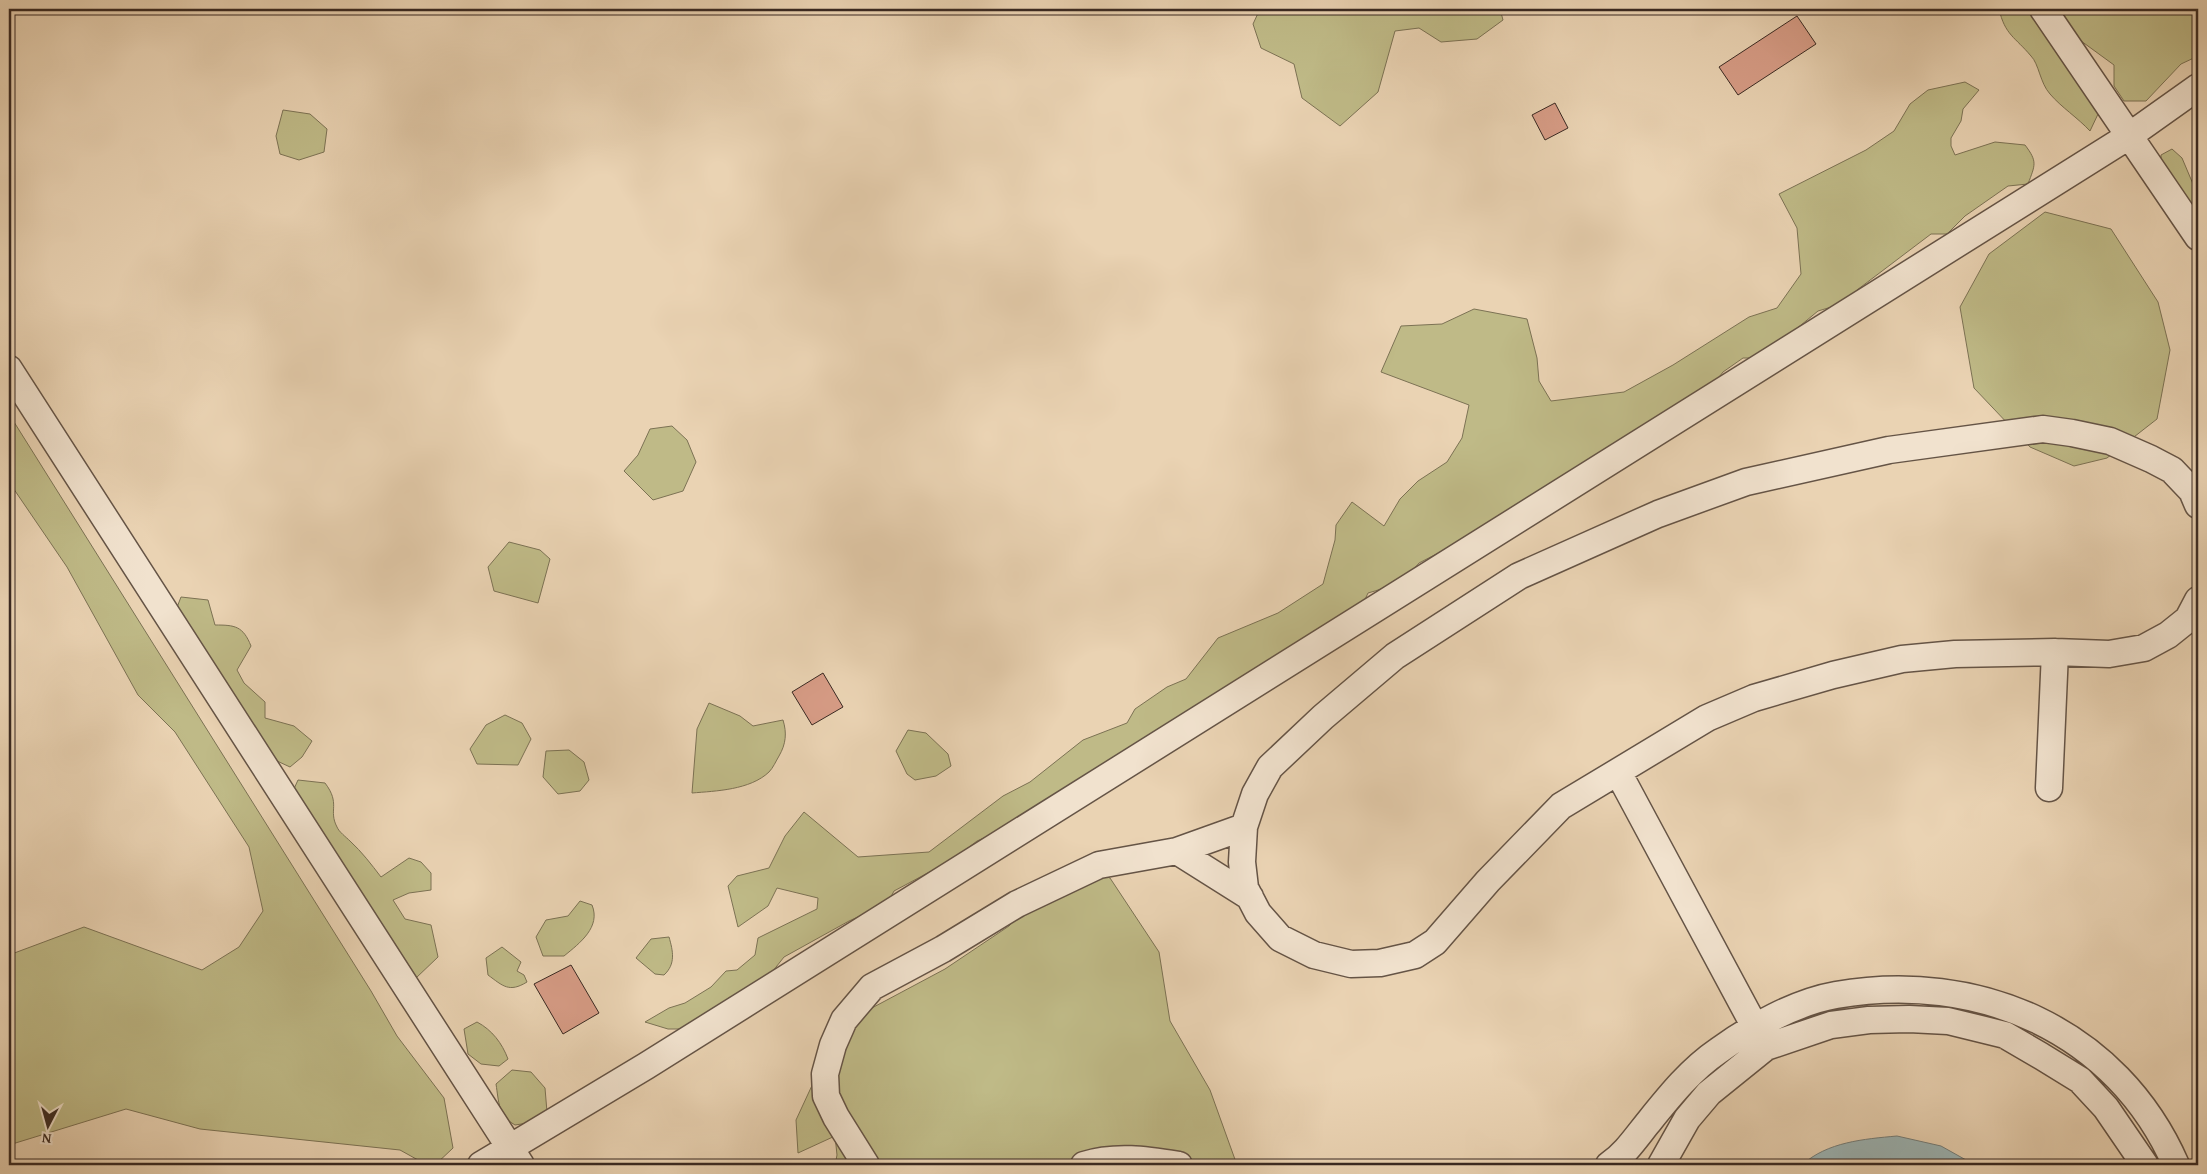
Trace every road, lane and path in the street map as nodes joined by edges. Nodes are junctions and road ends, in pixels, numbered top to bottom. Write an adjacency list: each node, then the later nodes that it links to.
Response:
1 (2043, 9): 3 (street)
2 (2198, 87): 3 (street)
3 (2129, 136): 4 (street); 17 (street)
4 (2198, 237)
5 (9, 369): 17 (street)
6 (2198, 505): 11 (street)
7 (2198, 600): 8 (street)
8 (2055, 652): 9 (street); 10 (street)
9 (1618, 772): 13 (street); 14 (street)
10 (2049, 788)
11 (1244, 827): 12 (street); 13 (street)
12 (1177, 851): 13 (street); 19 (street)
13 (1250, 897)
14 (1760, 1037): 15 (street); 16 (street); 22 (street); 23 (street)
15 (2122, 1083): 16 (street); 25 (street)
16 (2100, 1102): 24 (street)
17 (515, 1157): 18 (street)
18 (482, 1165)
19 (866, 1165)
20 (1084, 1165): 21 (street)
21 (1179, 1165)
22 (1609, 1165)
23 (1661, 1165)
24 (2145, 1165)
25 (2176, 1165)

